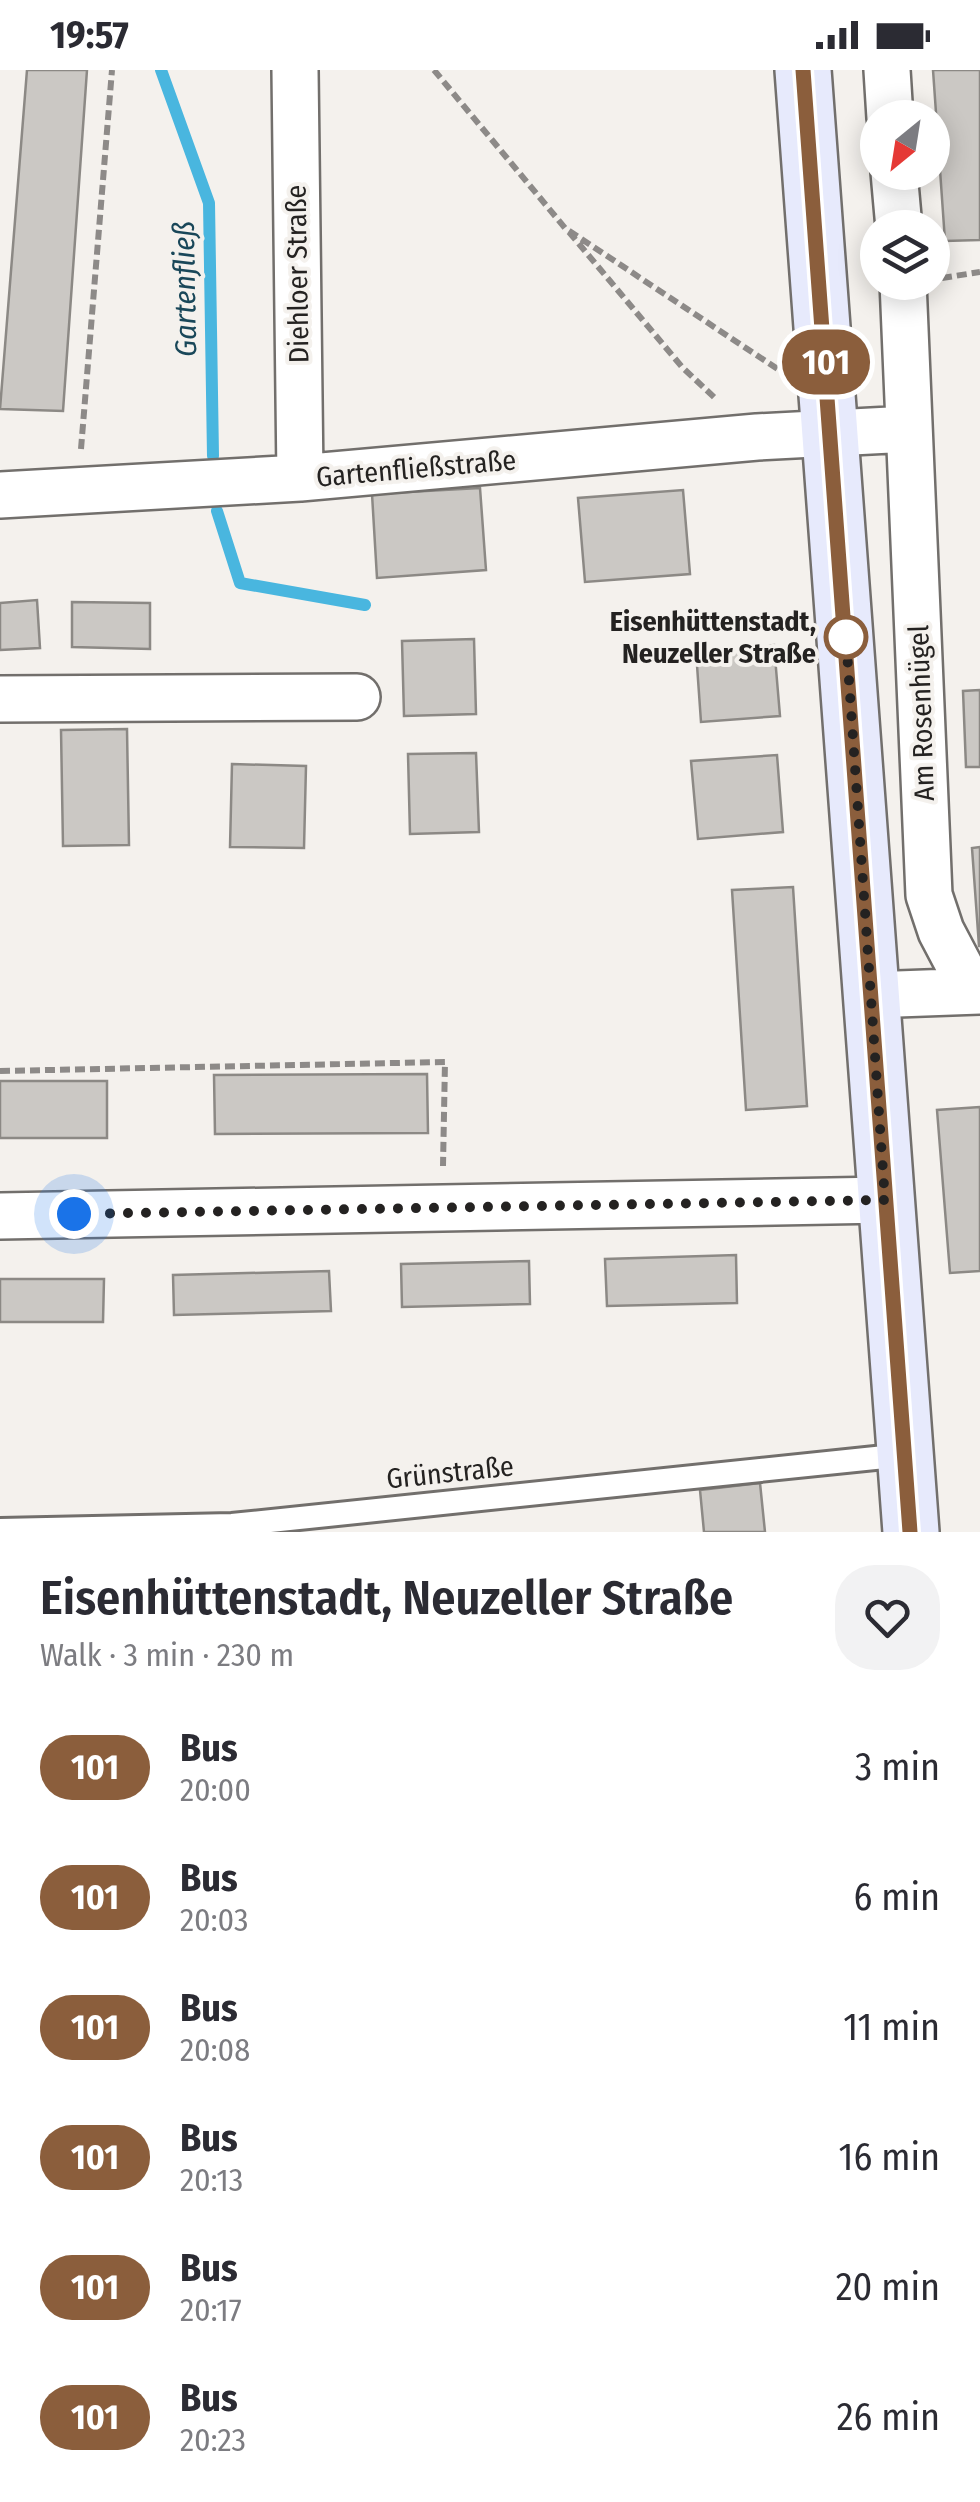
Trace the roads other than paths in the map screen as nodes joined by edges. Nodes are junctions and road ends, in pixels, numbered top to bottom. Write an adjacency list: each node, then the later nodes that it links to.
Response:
1 (295, 70): 8 (street, Diehloer Straße)
2 (803, 70): 6 (main road)
3 (887, 70): 4 (street)
4 (889, 100)
5 (904, 300): 7 (street, Am Rosenhügel)
6 (831, 419): 7 (street); 8 (street, Gartenfließstraße); 13 (main road)
7 (909, 428): 12 (street, Am Rosenhügel)
8 (300, 478): 9 (street, Gartenfließstraße)
9 (0, 495)
10 (358, 697): 11 (street)
11 (0, 700)
12 (976, 990): 13 (street, Am Rosenhügel)
13 (870, 994): 14 (main road)
14 (885, 1200): 15 (street); 16 (main road)
15 (0, 1216)
16 (904, 1455): 17 (lane, Grünstraße); 18 (main road)
17 (0, 1530)
18 (910, 1532)

